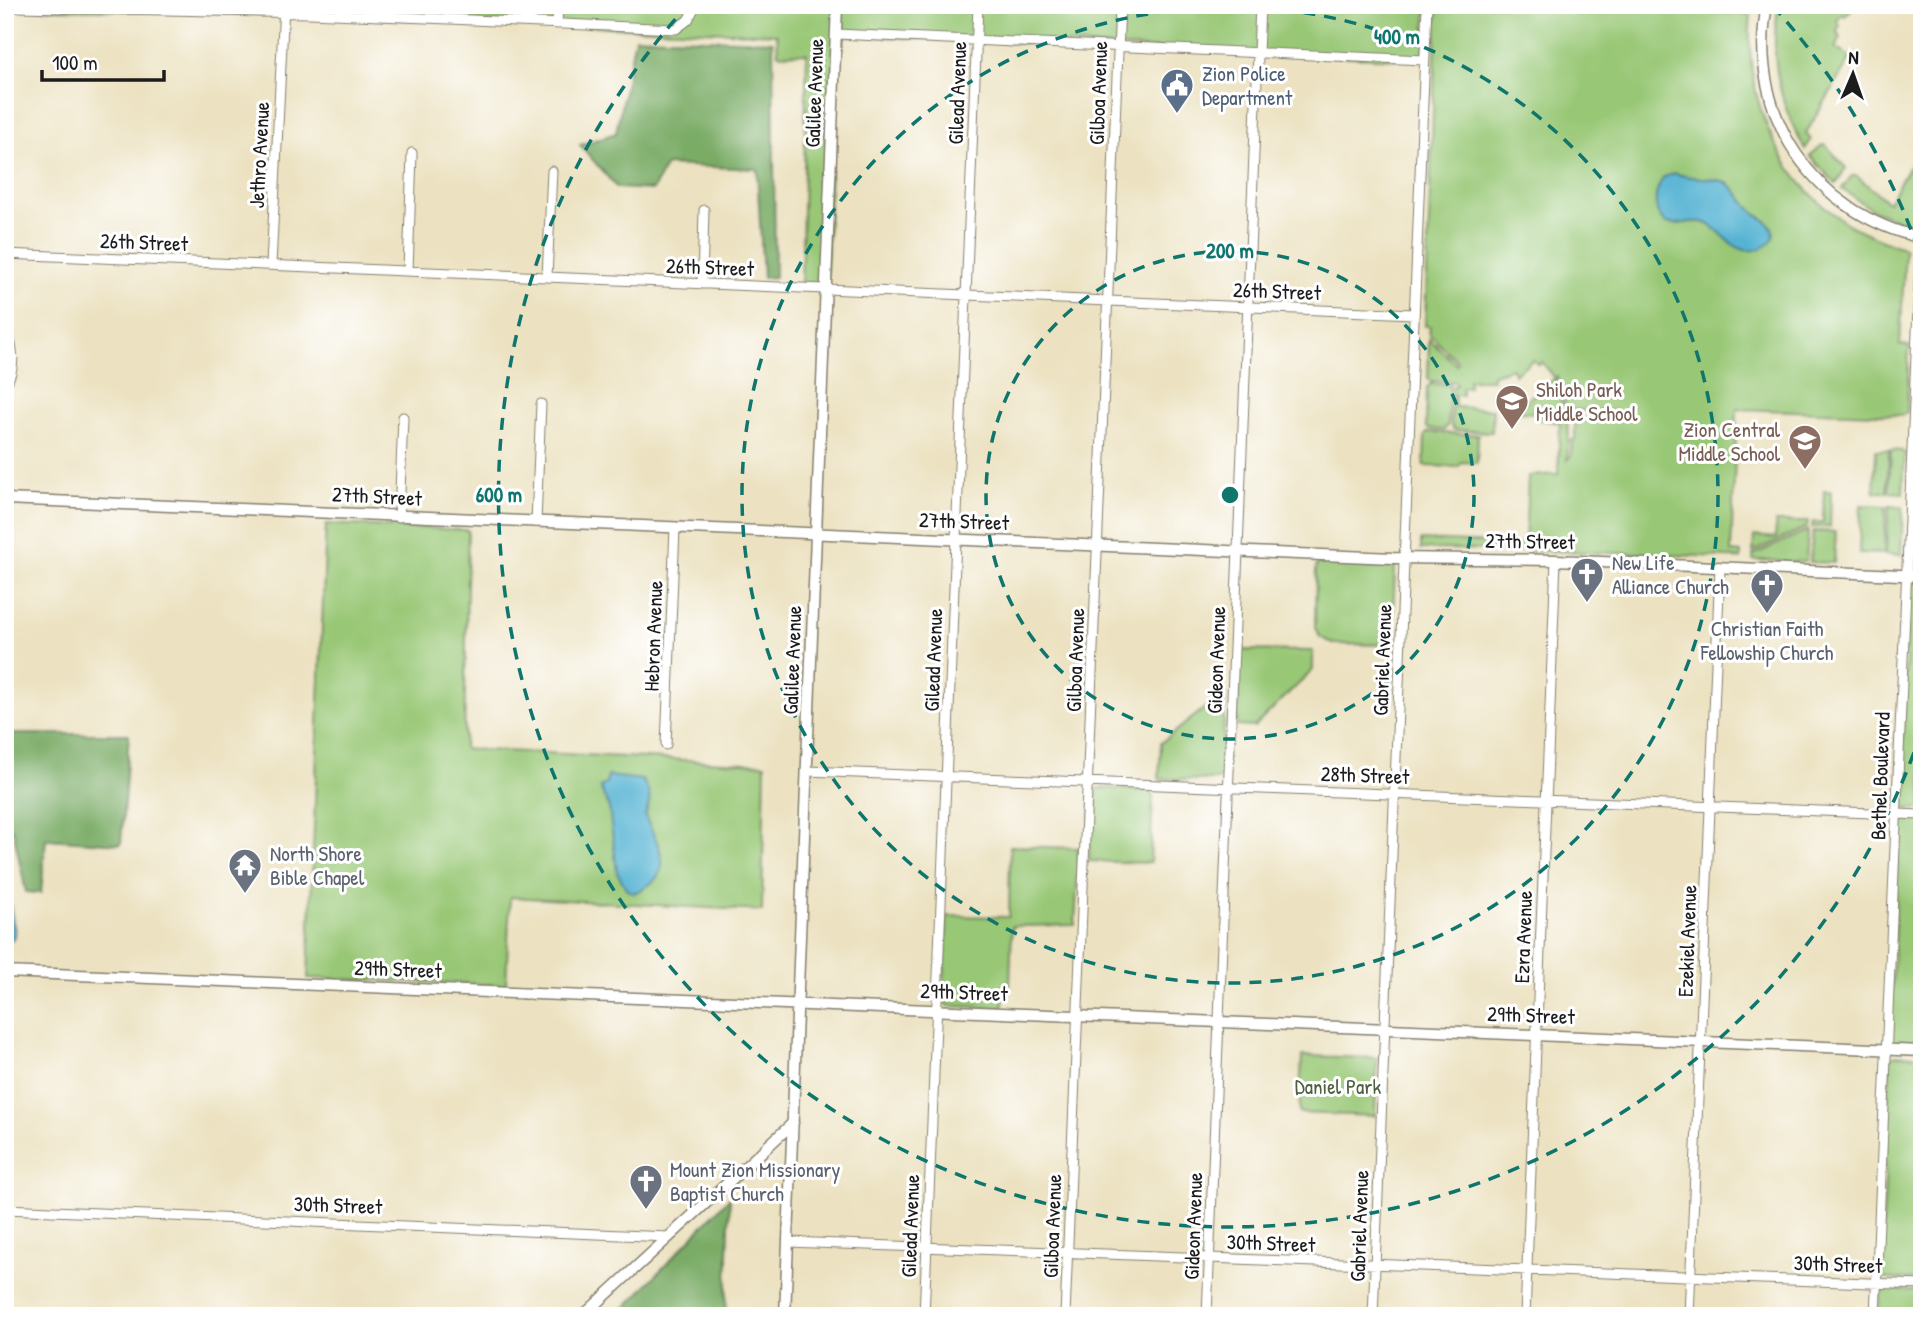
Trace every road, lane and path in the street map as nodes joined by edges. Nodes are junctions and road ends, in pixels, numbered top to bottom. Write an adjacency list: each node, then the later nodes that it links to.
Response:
1 (420, 5): 12 (street)
2 (558, 5): 13 (street)
3 (696, 5): 13 (street)
4 (837, 5): 14 (street, Galilee Avenue)
5 (978, 5): 15 (street, Gilead Avenue)
6 (1119, 5): 16 (street, Gilboa Avenue)
7 (1260, 5): 17 (street, Gideon Avenue)
8 (1427, 5): 18 (street, Gabriel Avenue)
9 (1767, 5): 22 (street)
10 (17, 7): 11 (street)
11 (284, 10): 12 (street); 24 (street, Jethro Avenue)
12 (419, 18): 13 (street)
13 (557, 24)
14 (836, 34): 15 (street); 28 (street, Galilee Avenue)
15 (976, 40): 16 (street); 29 (street, Gilead Avenue)
16 (1118, 47): 17 (street); 30 (street, Gilboa Avenue)
17 (1258, 53): 18 (street); 31 (street, Gideon Avenue)
18 (1424, 60): 32 (street, Gabriel Avenue)
19 (412, 153): 25 (street)
20 (552, 171): 26 (street)
21 (704, 210): 27 (street)
22 (1921, 238): 48 (street, Bethel Boulevard)
23 (5, 254): 24 (street, 26th Street)
24 (271, 265): 25 (street, 26th Street)
25 (408, 271): 26 (street, 26th Street)
26 (547, 277): 27 (street, 26th Street)
27 (702, 284): 28 (street, 26th Street)
28 (825, 289): 29 (street, 26th Street); 41 (street, Galilee Avenue)
29 (966, 295): 30 (street, 26th Street); 42 (street, Gilead Avenue)
30 (1107, 301): 31 (street, 26th Street); 43 (street, Gilboa Avenue)
31 (1249, 307): 32 (street, 26th Street); 44 (street, Gideon Avenue)
32 (1414, 314): 45 (street, Gabriel Avenue)
33 (5, 321): 34 (street)
34 (5, 385)
35 (541, 404): 39 (street)
36 (403, 417): 38 (street)
37 (5, 499): 38 (street, 27th Street)
38 (400, 517): 39 (street, 27th Street)
39 (536, 523): 40 (street, 27th Street)
40 (675, 528): 41 (street, 27th Street); 50 (street, Hebron Avenue)
41 (816, 534): 42 (street, 27th Street); 51 (street, Galilee Avenue)
42 (956, 540): 43 (street, 27th Street); 52 (street, Gilead Avenue)
43 (1097, 546): 44 (street, 27th Street); 53 (street, Gilboa Avenue)
44 (1239, 552): 45 (street, 27th Street); 54 (street, Gideon Avenue)
45 (1404, 559): 46 (street, 27th Street); 55 (street, Gabriel Avenue)
46 (1556, 560): 47 (street, 27th Street); 56 (street, Ezra Avenue)
47 (1720, 567): 48 (street, 27th Street); 57 (street, Ezekiel Avenue)
48 (1906, 575): 49 (street, 27th Street); 58 (street, Bethel Boulevard)
49 (1922, 576)
50 (666, 745)
51 (807, 771): 52 (street, 28th Street); 61 (street, Galilee Avenue)
52 (946, 776): 53 (street, 28th Street); 62 (street, Gilead Avenue)
53 (1087, 782): 54 (street, 28th Street); 63 (street, Gilboa Avenue)
54 (1229, 788): 55 (street, 28th Street); 64 (street, Gideon Avenue)
55 (1394, 794): 56 (street, 28th Street); 65 (street, Gabriel Avenue)
56 (1546, 800): 57 (street, 28th Street); 66 (street, Ezra Avenue)
57 (1710, 807): 58 (street, 28th Street); 67 (street, Ezekiel Avenue)
58 (1896, 814): 59 (street, 28th Street); 68 (street, Bethel Boulevard)
59 (1922, 815)
60 (5, 972): 61 (street, 29th Street)
61 (797, 1005): 62 (street, 29th Street); 70 (street, Galilee Avenue)
62 (936, 1010): 63 (street, 29th Street); 74 (street, Gilead Avenue)
63 (1078, 1016): 64 (street, 29th Street); 75 (street, Gilboa Avenue)
64 (1219, 1022): 65 (street, 29th Street); 76 (street, Gideon Avenue)
65 (1385, 1029): 66 (street, 29th Street); 77 (street, Gabriel Avenue)
66 (1536, 1035): 67 (street, 29th Street); 78 (street, Ezra Avenue)
67 (1700, 1042): 68 (street, 29th Street); 79 (street, Ezekiel Avenue)
68 (1886, 1049): 69 (street, 29th Street); 80 (street, Bethel Boulevard)
69 (1922, 1051)
70 (793, 1123): 72 (street); 73 (street, Galilee Avenue)
71 (5, 1209): 72 (street, 30th Street)
72 (669, 1237): 82 (street)
73 (788, 1242): 74 (street, 30th Street); 83 (street, Galilee Avenue)
74 (927, 1247): 75 (street, 30th Street); 84 (street, Gilead Avenue)
75 (1068, 1252): 76 (street, 30th Street); 85 (street, Gilboa Avenue)
76 (1209, 1258): 77 (street, 30th Street); 86 (street, Gideon Avenue)
77 (1375, 1264): 78 (street, 30th Street); 87 (street, Gabriel Avenue)
78 (1527, 1270): 79 (street, 30th Street); 88 (street, Ezra Avenue)
79 (1691, 1276): 80 (street, 30th Street); 89 (street, Ezekiel Avenue)
80 (1876, 1283): 81 (street, 30th Street); 90 (street, Bethel Boulevard)
81 (1922, 1285)
82 (583, 1316)
83 (785, 1316)
84 (924, 1316)
85 (1065, 1316)
86 (1207, 1316)
87 (1373, 1316)
88 (1525, 1316)
89 (1689, 1316)
90 (1875, 1316)

